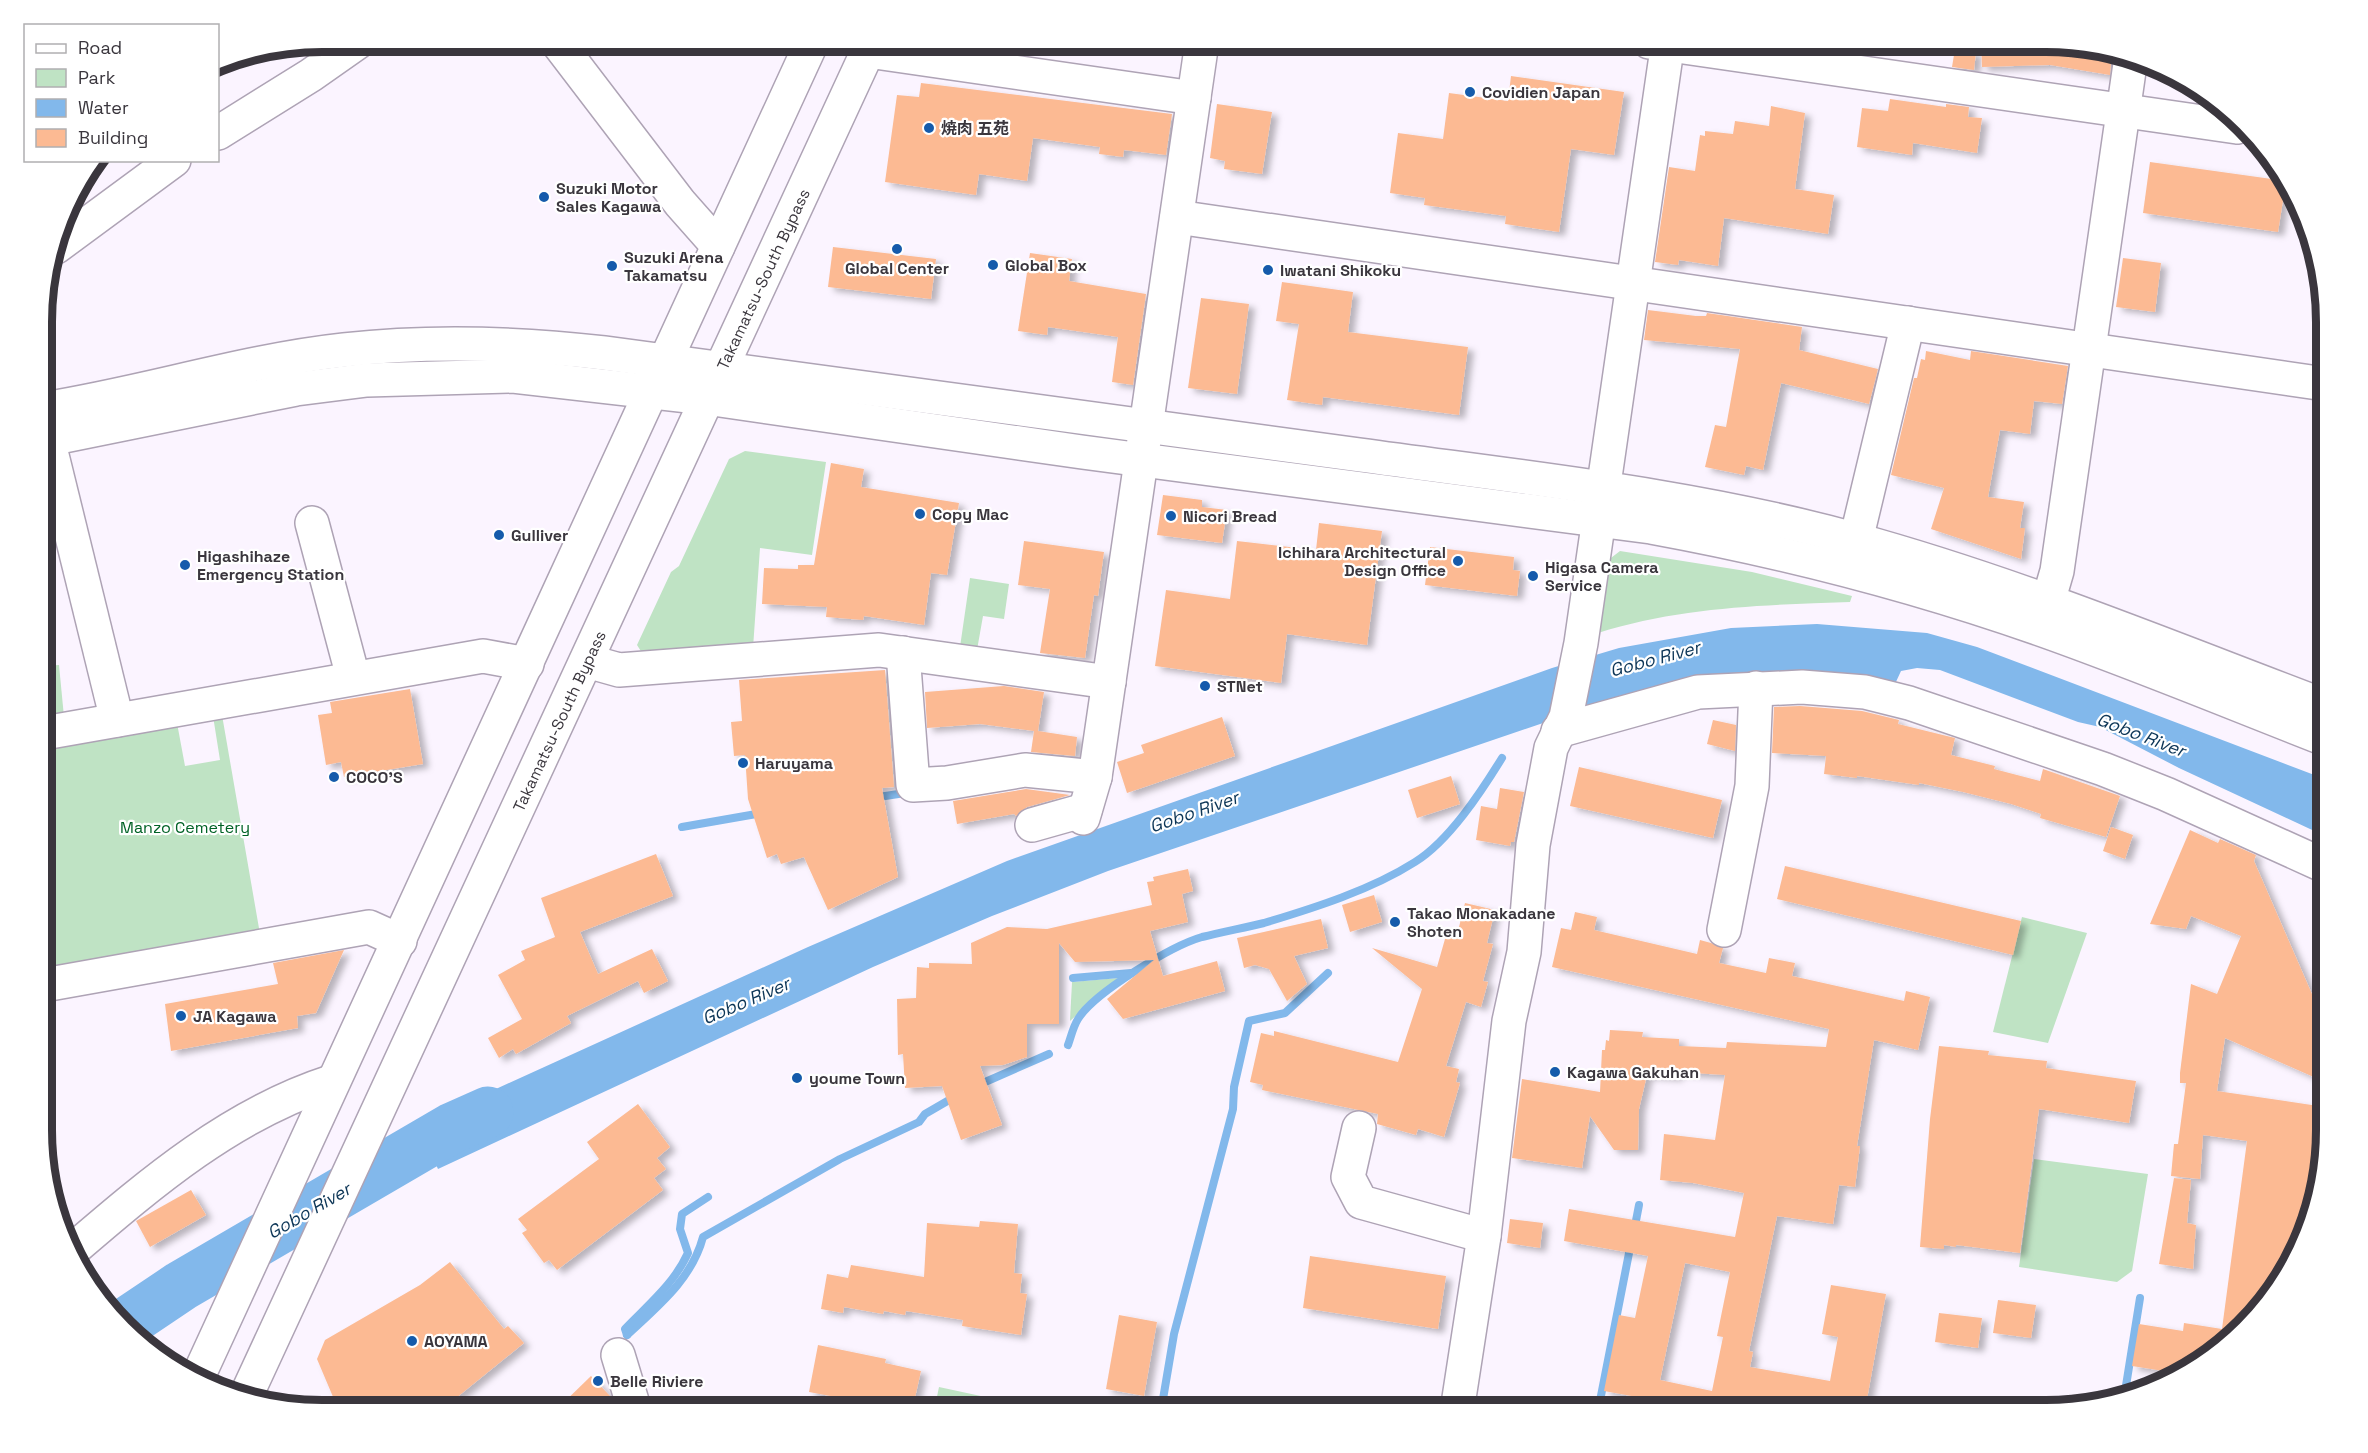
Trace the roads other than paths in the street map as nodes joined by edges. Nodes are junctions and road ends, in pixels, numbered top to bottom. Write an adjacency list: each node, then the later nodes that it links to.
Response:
1 (344, 52): 13 (main road)
2 (565, 52): 17 (main road)
3 (807, 52): 17 (main road)
4 (867, 52): 23 (main road, Takamatsu-South Bypass)
5 (907, 52): 10 (main road)
6 (1201, 52): 10 (main road)
7 (1661, 52): 18 (main road)
8 (1723, 52): 11 (main road)
9 (2130, 66): 11 (main road)
10 (1194, 98): 15 (main road)
11 (2123, 111): 12 (main road); 20 (main road)
12 (2232, 126)
13 (219, 132)
14 (171, 162): 16 (main road)
15 (1177, 217): 18 (main road); 25 (main road)
16 (66, 240)
17 (718, 246): 21 (main road)
18 (1633, 284): 19 (main road); 30 (main road)
19 (1908, 323): 20 (main road); 33 (main road)
20 (2089, 349): 22 (main road); 34 (main road)
21 (666, 361): 23 (main road); 24 (main road); 26 (main road)
22 (2316, 383)
23 (714, 384): 24 (main road); 25 (main road); 29 (main road); 36 (main road, Takamatsu-South Bypass)
24 (651, 392): 27 (main road); 37 (main road)
25 (1147, 425): 29 (main road); 30 (main road)
26 (52, 427)
27 (52, 428)
28 (52, 454): 42 (main road)
29 (1141, 459): 31 (main road); 39 (main road)
30 (1603, 489): 31 (main road); 33 (main road)
31 (1599, 521): 43 (main road); 45 (main road)
32 (312, 523): 38 (main road)
33 (1856, 540): 34 (main road)
34 (2048, 602): 41 (main road)
35 (903, 653): 36 (main road); 39 (main road); 46 (main road)
36 (587, 661): 58 (main road, Takamatsu-South Bypass)
37 (527, 664): 38 (main road); 50 (main road)
38 (353, 677): 42 (main road)
39 (1109, 682): 46 (main road)
40 (1756, 688): 43 (main road); 48 (main road); 49 (main road)
41 (2316, 703)
42 (117, 720): 44 (main road)
43 (1562, 724): 54 (main road)
44 (52, 732)
45 (2316, 736)
46 (1095, 777): 47 (main road)
47 (1032, 825)
48 (2316, 862)
49 (1724, 930)
50 (400, 941): 51 (main road); 52 (main road)
51 (52, 984)
52 (331, 1082): 55 (main road); 57 (main road)
53 (1359, 1128): 54 (main road)
54 (1484, 1236): 60 (main road)
55 (78, 1245)
56 (618, 1355): 59 (main road)
57 (200, 1372)
58 (249, 1390)
59 (632, 1400)
60 (1459, 1400)

